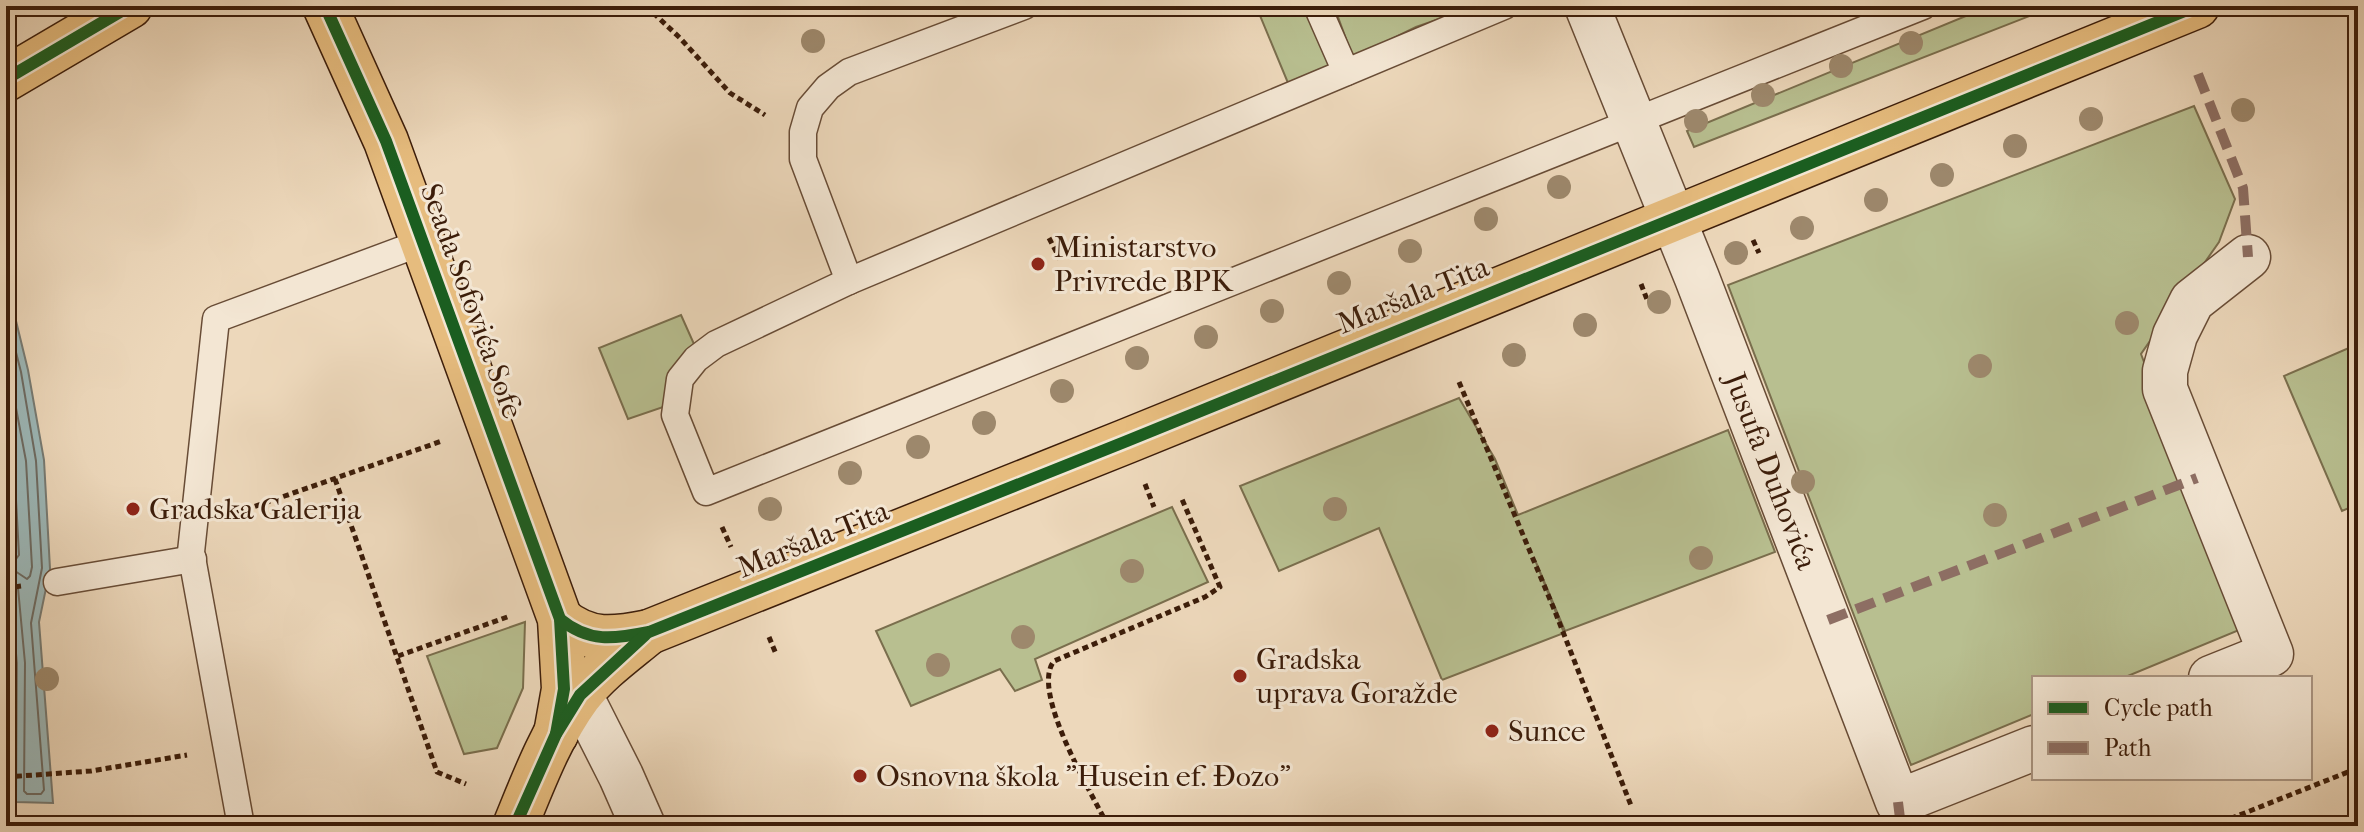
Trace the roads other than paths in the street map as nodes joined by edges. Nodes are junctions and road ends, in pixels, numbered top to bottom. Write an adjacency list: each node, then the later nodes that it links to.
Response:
1 (130, 6): 10 (main road)
2 (325, 6): 13 (main road, Seada Sofovića Sofe)
3 (1024, 6): 15 (lane)
4 (1317, 6): 9 (lane)
5 (1504, 6): 9 (lane)
6 (1587, 6): 11 (street, Jusufa Duhovića)
7 (1923, 6): 11 (lane)
8 (2197, 6): 12 (main road, Maršala Tita)
9 (1346, 72): 15 (lane)
10 (6, 79)
11 (1633, 122): 12 (street, Jusufa Duhovića); 15 (lane)
12 (1671, 220): 19 (main road, Maršala Tita); 23 (street, Jusufa Duhovića)
13 (423, 242): 16 (lane, Seada Sofovića Sofe); 18 (main road, Seada Sofovića Sofe)
14 (2248, 257): 20 (street)
15 (849, 281)
16 (193, 559): 17 (lane); 24 (lane, Seada Sofovića Sofe)
17 (57, 582)
18 (557, 610): 19 (main road); 22 (main road, Seada Sofovića Sofe)
19 (649, 632): 21 (main road)
20 (2216, 676)
21 (580, 695): 22 (main road); 26 (street)
22 (556, 734): 25 (main road)
23 (2032, 749)
24 (241, 826)
25 (515, 826)
26 (643, 826)

